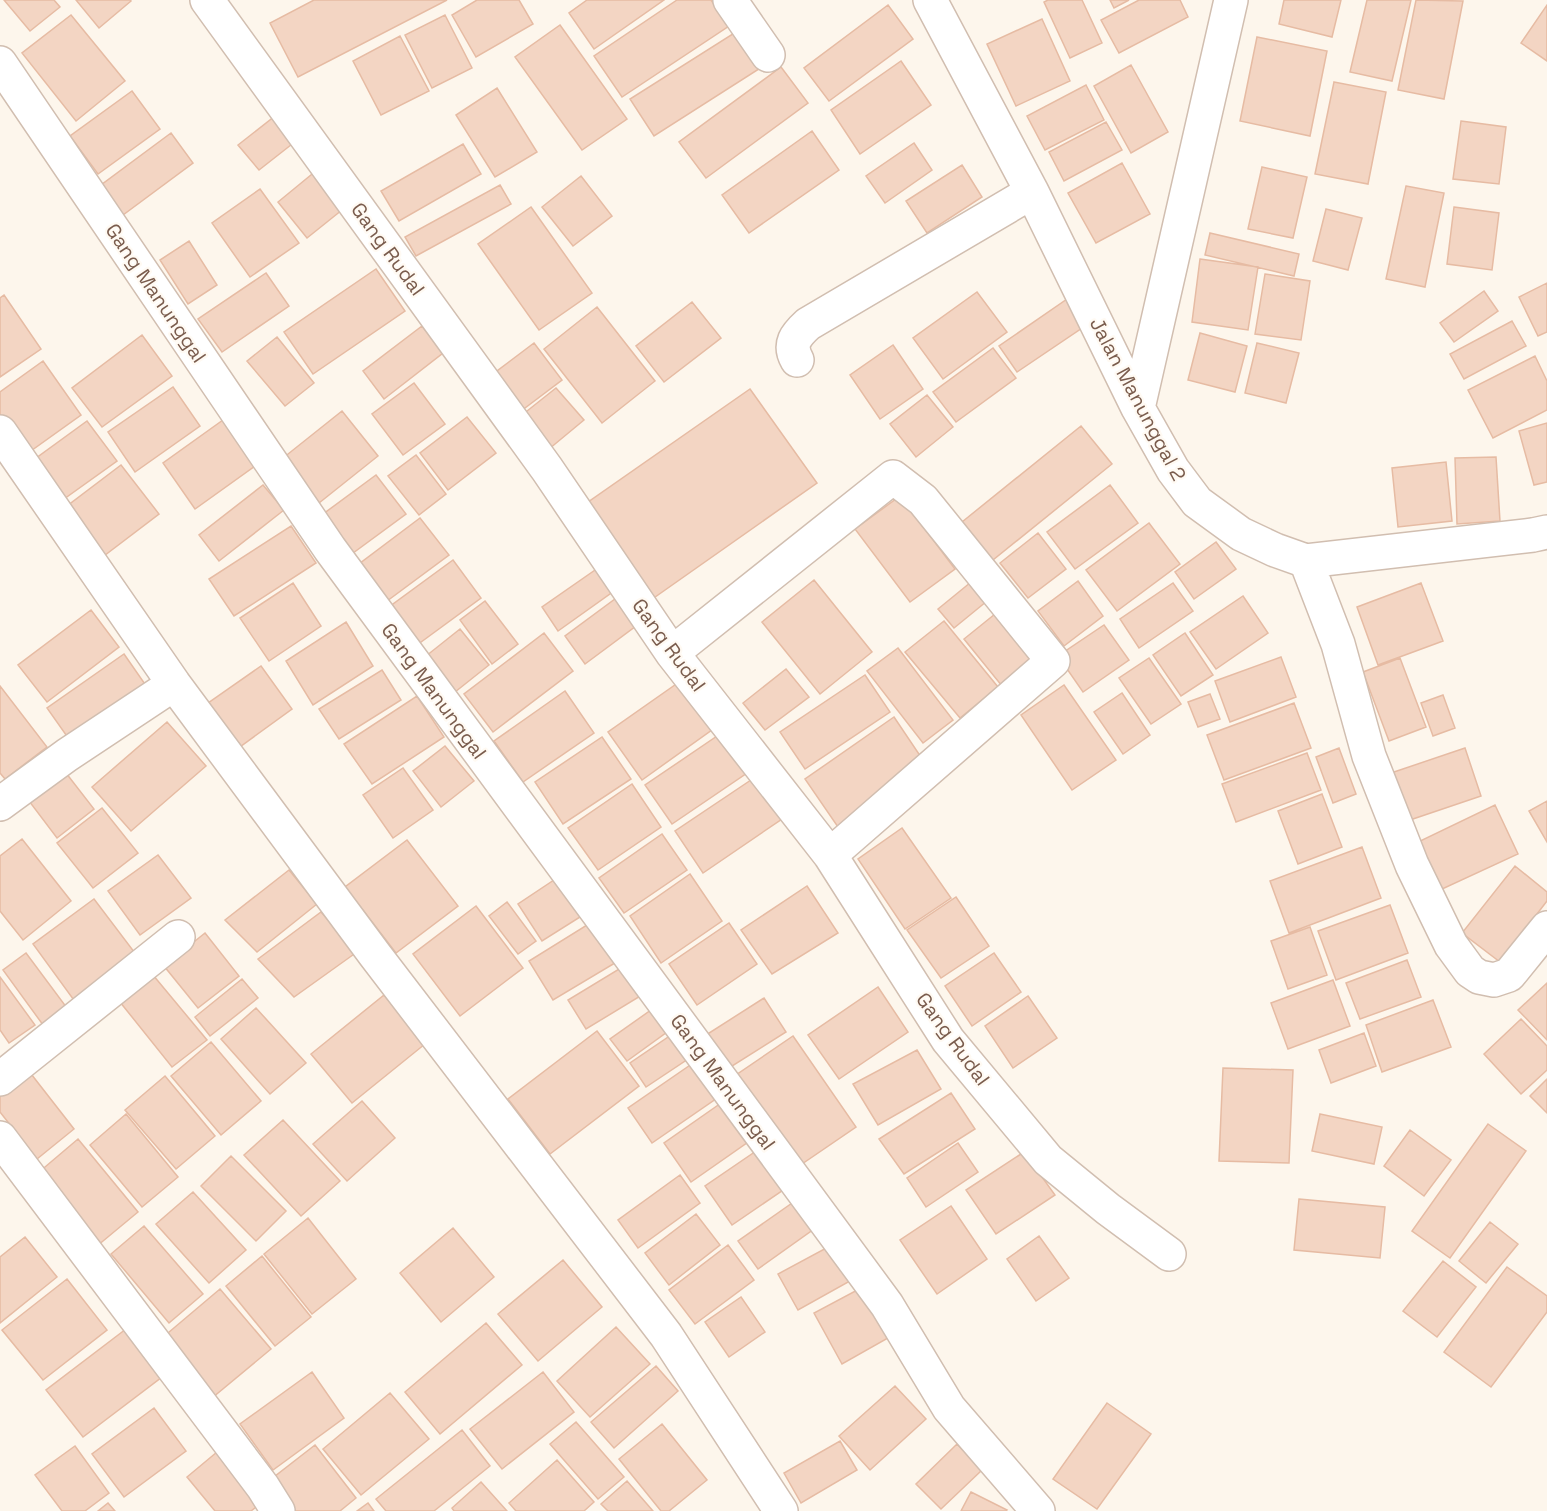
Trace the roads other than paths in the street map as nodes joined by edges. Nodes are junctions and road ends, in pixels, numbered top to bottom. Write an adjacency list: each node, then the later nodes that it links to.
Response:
1 (207, 0): 13 (street, Gang Rudal)
2 (730, 0): 5 (street)
3 (930, 0): 7 (street, Jalan Manunggal 2)
4 (1231, 0): 9 (street)
5 (768, 55)
6 (0, 63): 24 (street, Gang Manunggal)
7 (1032, 192): 8 (street); 9 (street, Jalan Manunggal 2)
8 (797, 360)
9 (1138, 408): 12 (street, Jalan Manunggal 2)
10 (0, 432): 14 (street)
11 (1547, 532): 12 (street, Jalan Manunggal 2)
12 (1306, 561): 17 (street)
13 (672, 653): 16 (street, Gang Rudal); 16 (street)
14 (174, 684): 15 (street); 23 (street)
15 (0, 804)
16 (830, 855): 21 (street, Gang Rudal)
17 (1547, 928)
18 (178, 937): 19 (street)
19 (0, 1079)
20 (0, 1138): 22 (street)
21 (1169, 1254)
22 (278, 1511)
23 (781, 1511)
24 (1038, 1511)

